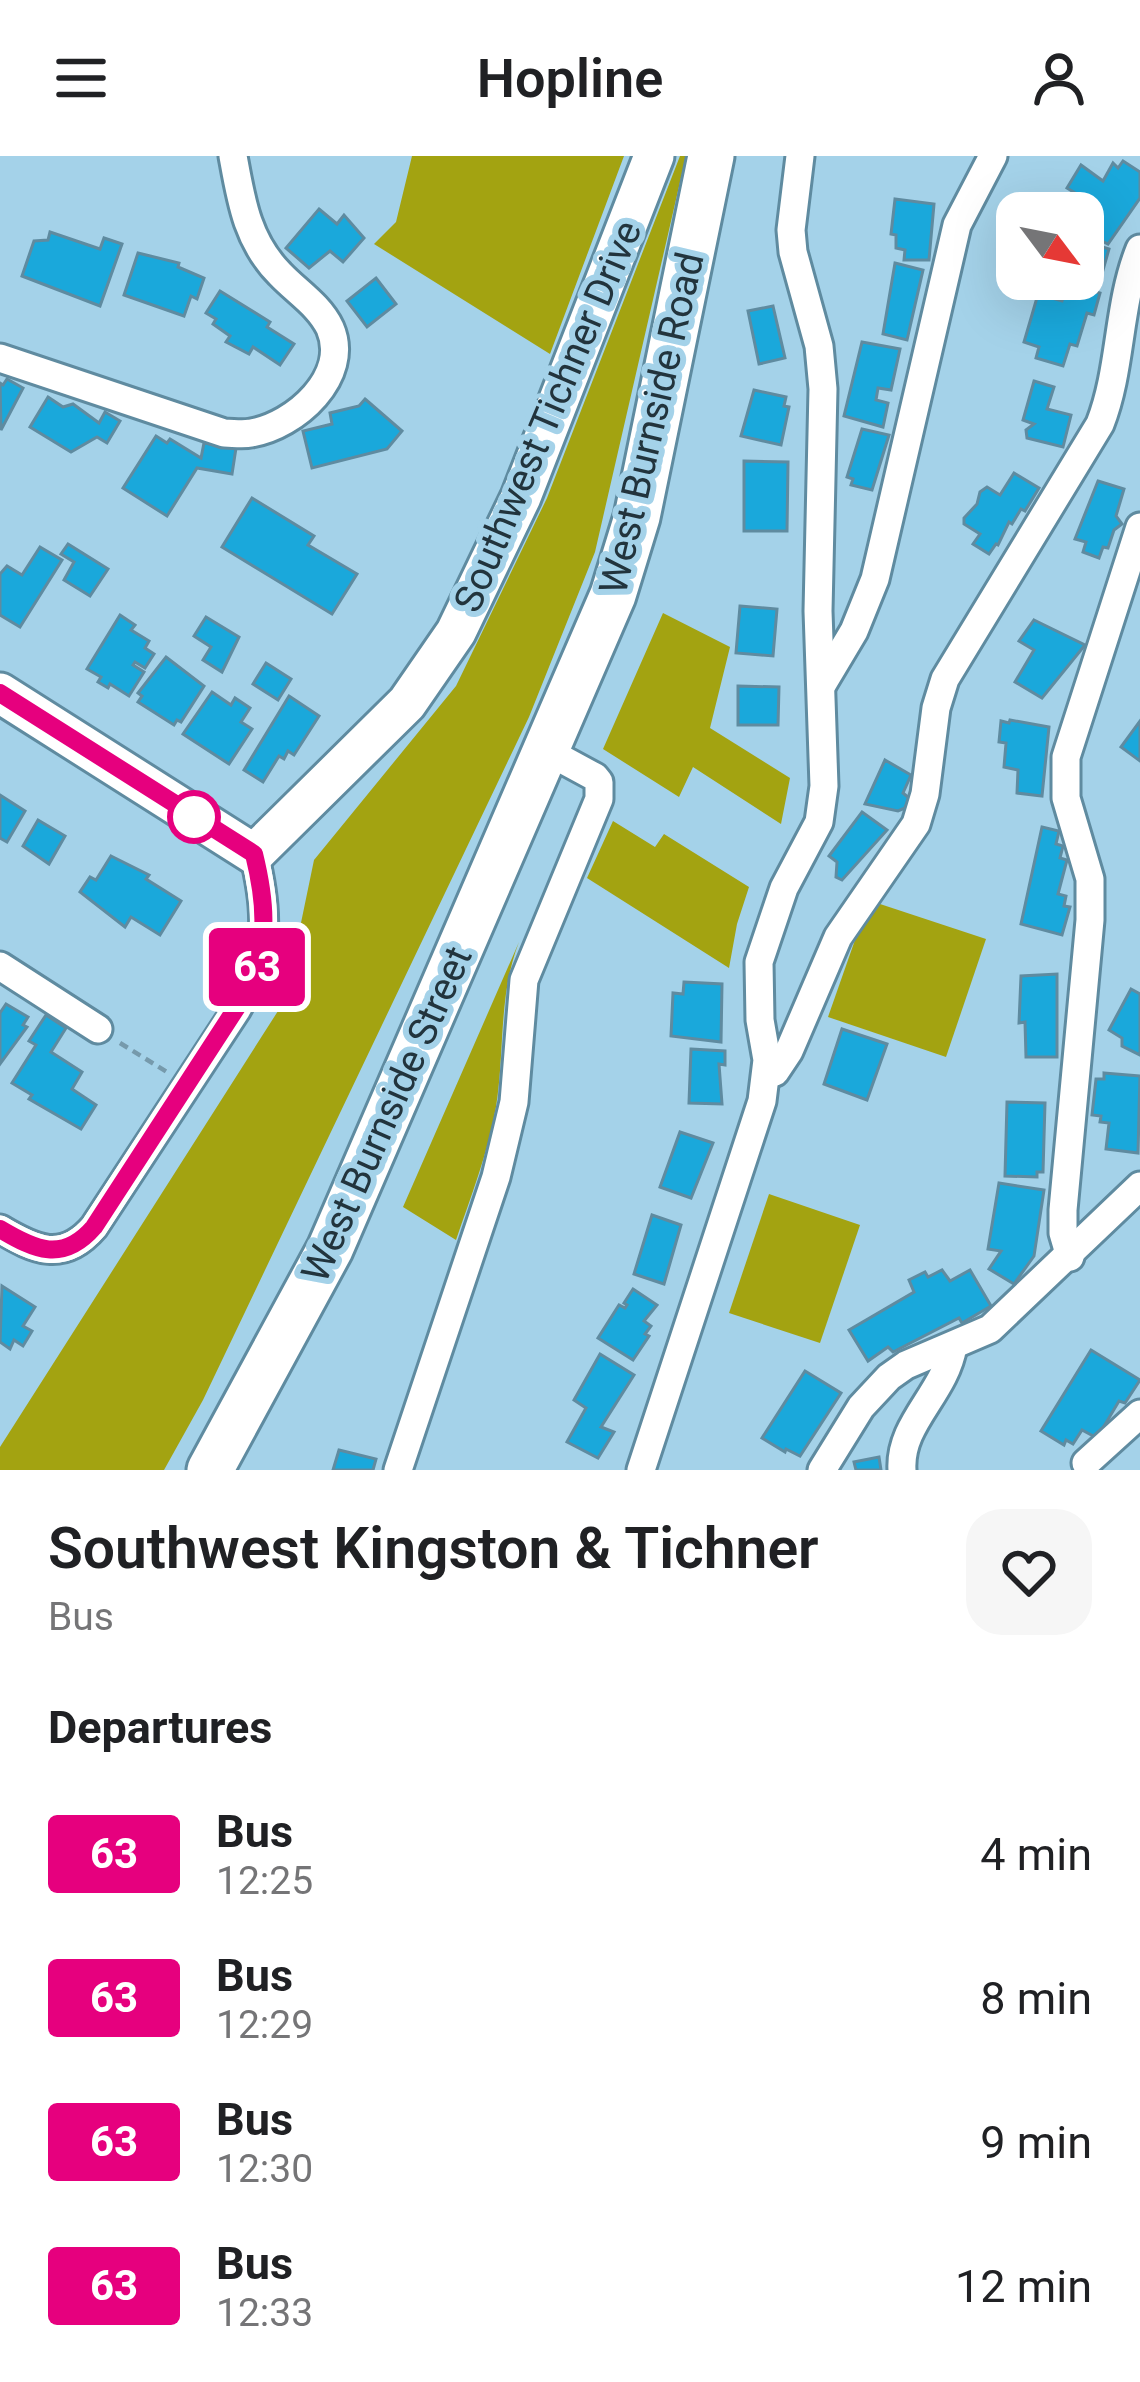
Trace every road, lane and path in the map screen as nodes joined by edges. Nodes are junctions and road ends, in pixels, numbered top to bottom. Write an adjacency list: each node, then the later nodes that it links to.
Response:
1 (233, 156): 8 (street)
2 (654, 156): 13 (street, Southwest Tichner Drive)
3 (712, 156): 12 (main road, West Burnside Road)
4 (800, 156): 10 (street)
5 (992, 156): 10 (street)
6 (1140, 249): 7 (street)
7 (1132, 306): 16 (street)
8 (0, 358)
9 (1140, 527): 20 (street)
10 (823, 682): 16 (street)
11 (0, 693): 13 (street)
12 (545, 750): 24 (main road, West Burnside Street); 25 (street)
13 (254, 854): 17 (street)
14 (0, 966): 15 (street)
15 (98, 1028): 17 (path)
16 (766, 1075): 26 (street)
17 (187, 1084): 19 (street)
18 (1140, 1186): 20 (street)
19 (0, 1229)
20 (1070, 1257): 21 (street)
21 (953, 1346): 27 (street); 28 (street)
22 (1140, 1414): 23 (street)
23 (1086, 1463)
24 (210, 1470)
25 (398, 1470)
26 (641, 1470)
27 (823, 1470)
28 (902, 1470)

